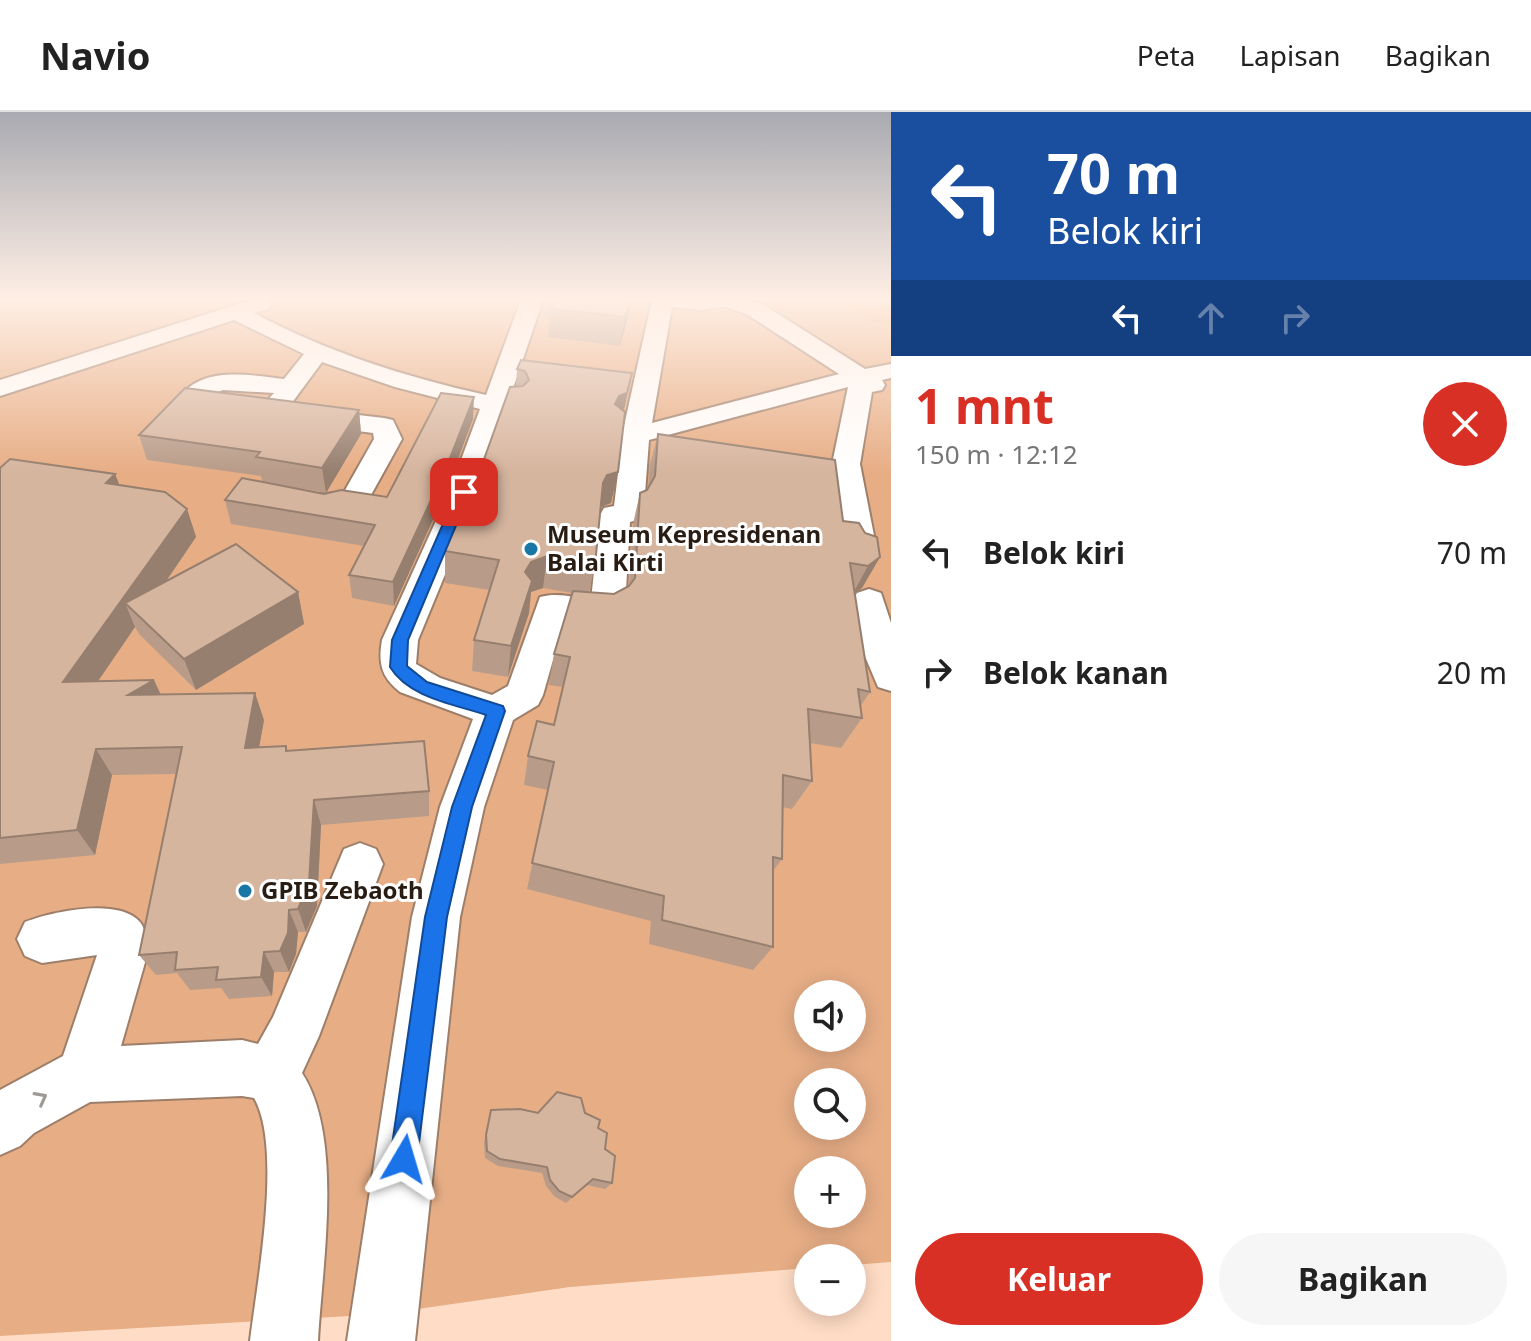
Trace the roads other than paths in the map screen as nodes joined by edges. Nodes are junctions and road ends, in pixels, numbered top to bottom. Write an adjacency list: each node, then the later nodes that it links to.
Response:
1 (87, 357): 10 (lane)
2 (314, 357): 9 (lane)
3 (332, 357): 12 (lane)
4 (516, 357): 12 (lane)
5 (650, 357): 14 (lane)
6 (831, 357): 8 (lane)
7 (891, 371): 8 (lane)
8 (861, 376): 11 (lane); 14 (lane); 16 (lane)
9 (291, 387): 13 (lane); 13 (lane)
10 (0, 388)
11 (890, 399)
12 (503, 407): 19 (lane)
13 (271, 413): 15 (lane)
14 (631, 435): 19 (lane)
15 (274, 496)
16 (862, 556)
17 (869, 601): 18 (lane)
18 (891, 677)
19 (496, 711): 26 (lane)
20 (360, 864): 23 (lane)
21 (42, 939): 22 (lane)
22 (85, 1075): 23 (lane); 24 (lane, one-way to 22)
23 (271, 1075): 25 (lane)
24 (0, 1126)
25 (284, 1341)
26 (381, 1341)

